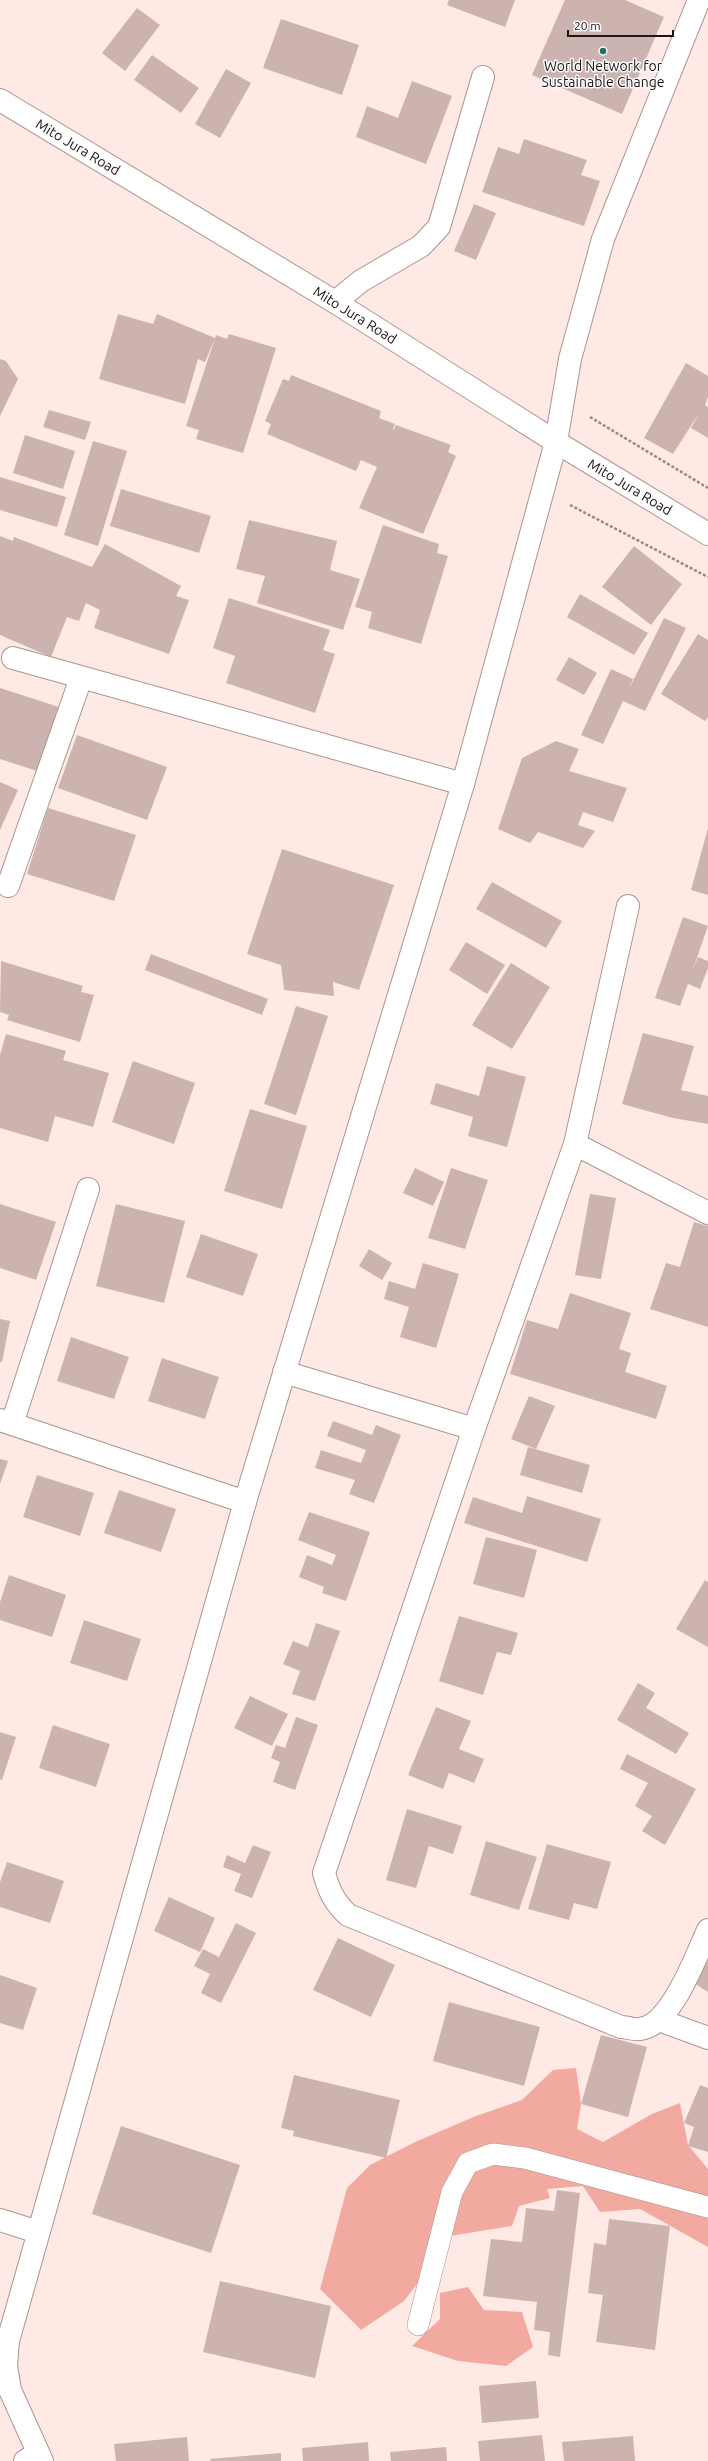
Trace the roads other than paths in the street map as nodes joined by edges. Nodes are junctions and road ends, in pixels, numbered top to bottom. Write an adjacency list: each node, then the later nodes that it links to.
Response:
1 (699, 0): 5 (street)
2 (483, 77): 4 (street)
3 (0, 100): 4 (street, Mito Jura Road)
4 (336, 302): 5 (street, Mito Jura Road)
5 (556, 442): 6 (street, Mito Jura Road); 9 (street)
6 (708, 534)
7 (12, 658): 8 (street)
8 (81, 678): 9 (street); 10 (street)
9 (463, 784): 15 (street)
10 (8, 886)
11 (628, 906): 12 (street)
12 (575, 1144): 14 (street); 17 (street)
13 (88, 1189): 16 (street)
14 (708, 1213)
15 (284, 1372): 17 (street); 18 (street)
16 (6, 1422): 18 (street)
17 (474, 1429): 20 (street)
18 (245, 1502): 24 (street)
19 (708, 1930): 20 (street)
20 (659, 2020): 21 (street)
21 (708, 2038)
22 (708, 2206): 25 (lane)
23 (0, 2220): 24 (street)
24 (38, 2232): 26 (street)
25 (418, 2325)
26 (35, 2458)

